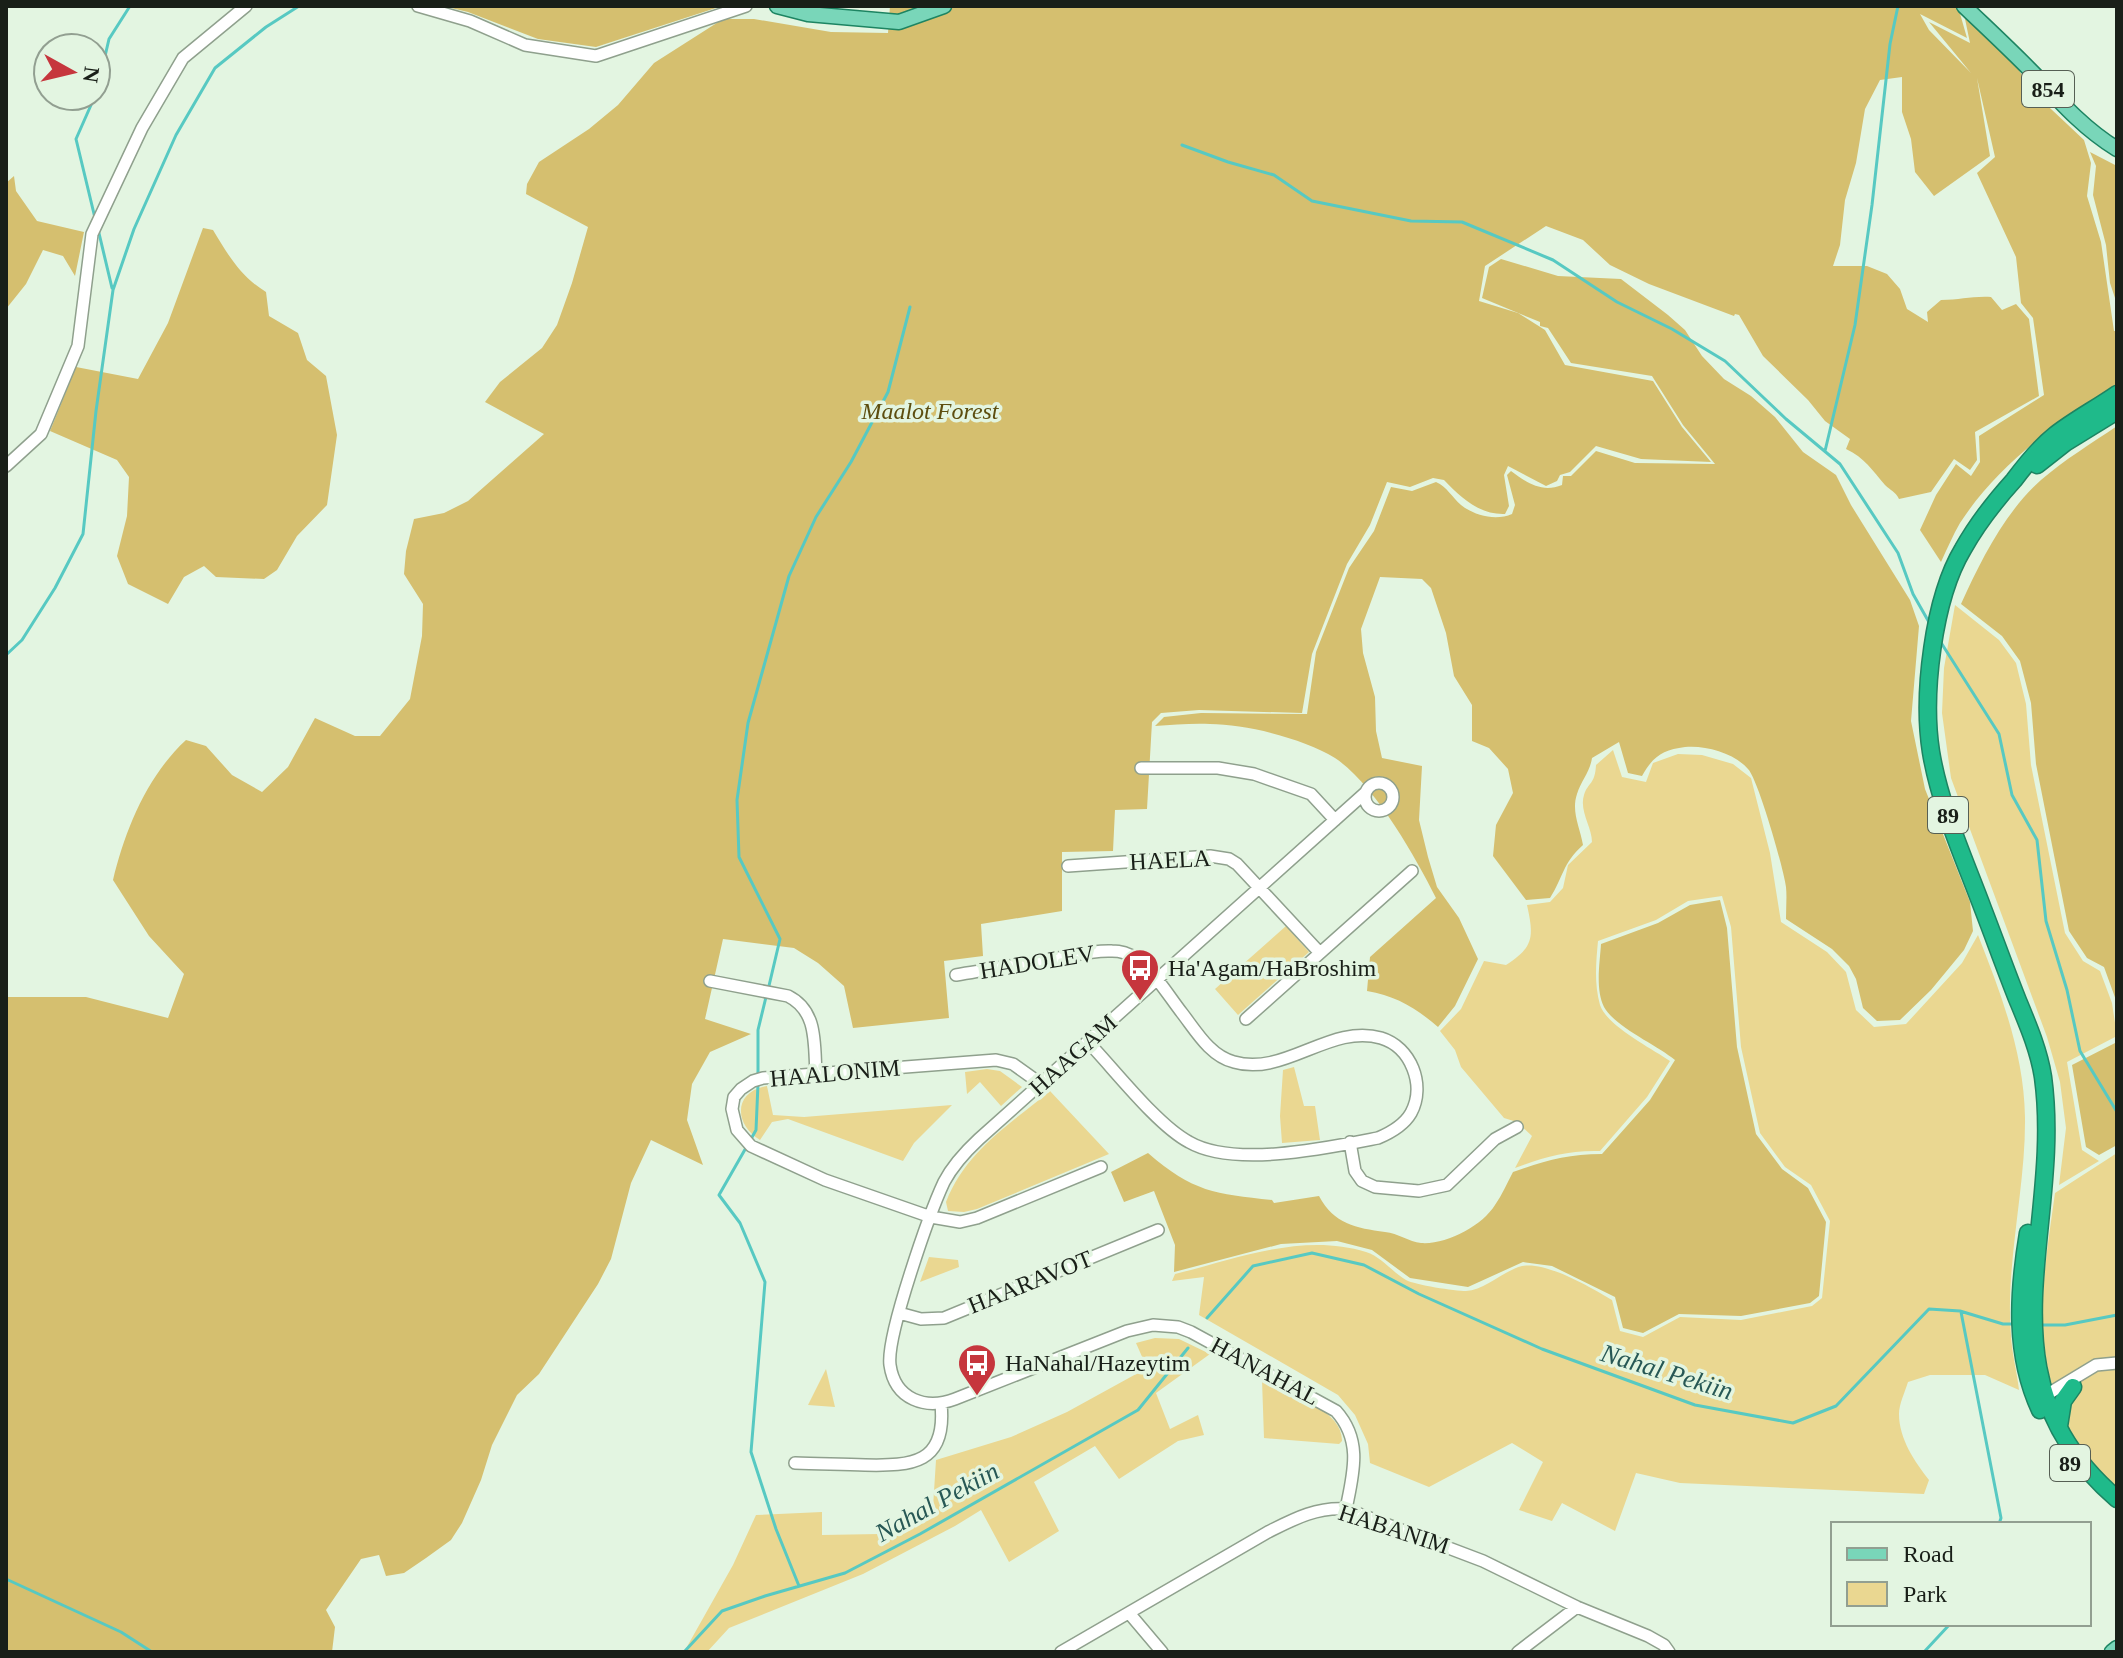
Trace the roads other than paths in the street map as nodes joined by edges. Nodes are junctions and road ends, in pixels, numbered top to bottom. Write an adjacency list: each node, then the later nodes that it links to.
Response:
1 (246, 6): 10 (street)
2 (418, 6): 3 (street)
3 (746, 6)
4 (777, 6): 5 (main road)
5 (944, 6)
6 (1962, 6): 7 (main road, 854)
7 (2117, 149)
8 (2117, 394): 11 (highway, 89)
9 (2117, 411): 11 (highway, 89)
10 (6, 466)
11 (1992, 506): 28 (highway, 89)
12 (1141, 768): 16 (street)
13 (1365, 793): 14 (street, HAAGAM); 15 (street); 15 (street)
14 (1346, 809): 15 (street); 16 (street, HAAGAM)
15 (1371, 809)
16 (1335, 820): 19 (street, HAAGAM)
17 (1068, 866): 19 (street, HAELA)
18 (1412, 871): 20 (street)
19 (1260, 887): 20 (street, HAELA); 22 (street, HAAGAM)
20 (1320, 953): 24 (street)
21 (956, 975): 22 (street, HADOLEV)
22 (1157, 980): 25 (street, HAAGAM); 30 (street, HADOLEV)
23 (710, 981): 26 (street)
24 (1246, 1019)
25 (1088, 1042): 27 (street, HAAGAM); 30 (street, HADOLEV)
26 (816, 1074): 27 (street, HAALONIM); 32 (street, HAALONIM)
27 (1041, 1084): 32 (street, HAAGAM)
28 (2046, 1125): 36 (highway, 89); 38 (highway, 89)
29 (1517, 1127): 30 (street)
30 (1350, 1142)
31 (1101, 1167): 32 (street, HAALONIM)
32 (931, 1217): 34 (street, HAAGAM)
33 (1158, 1230): 34 (street, HAARAVOT)
34 (899, 1313): 39 (street)
35 (2117, 1363): 37 (street)
36 (2040, 1375): 37 (highway); 38 (highway, 89)
37 (2067, 1386): 38 (street); 40 (highway)
38 (2043, 1400): 40 (highway, 89); 44 (highway, 89)
39 (941, 1404): 41 (street); 43 (street, HANAHAL)
40 (2059, 1427): 42 (highway, 89)
41 (795, 1463)
42 (2117, 1499)
43 (1346, 1509): 45 (street, HABANIM); 46 (street, HABANIM)
44 (2117, 1512)
45 (1577, 1607): 50 (street); 51 (street, HABANIM)
46 (1129, 1613): 48 (street, HABANIM); 49 (street)
47 (2117, 1648): 52 (main road)
48 (1061, 1652)
49 (1162, 1652)
50 (1518, 1652)
51 (1669, 1652)
52 (2112, 1652)

